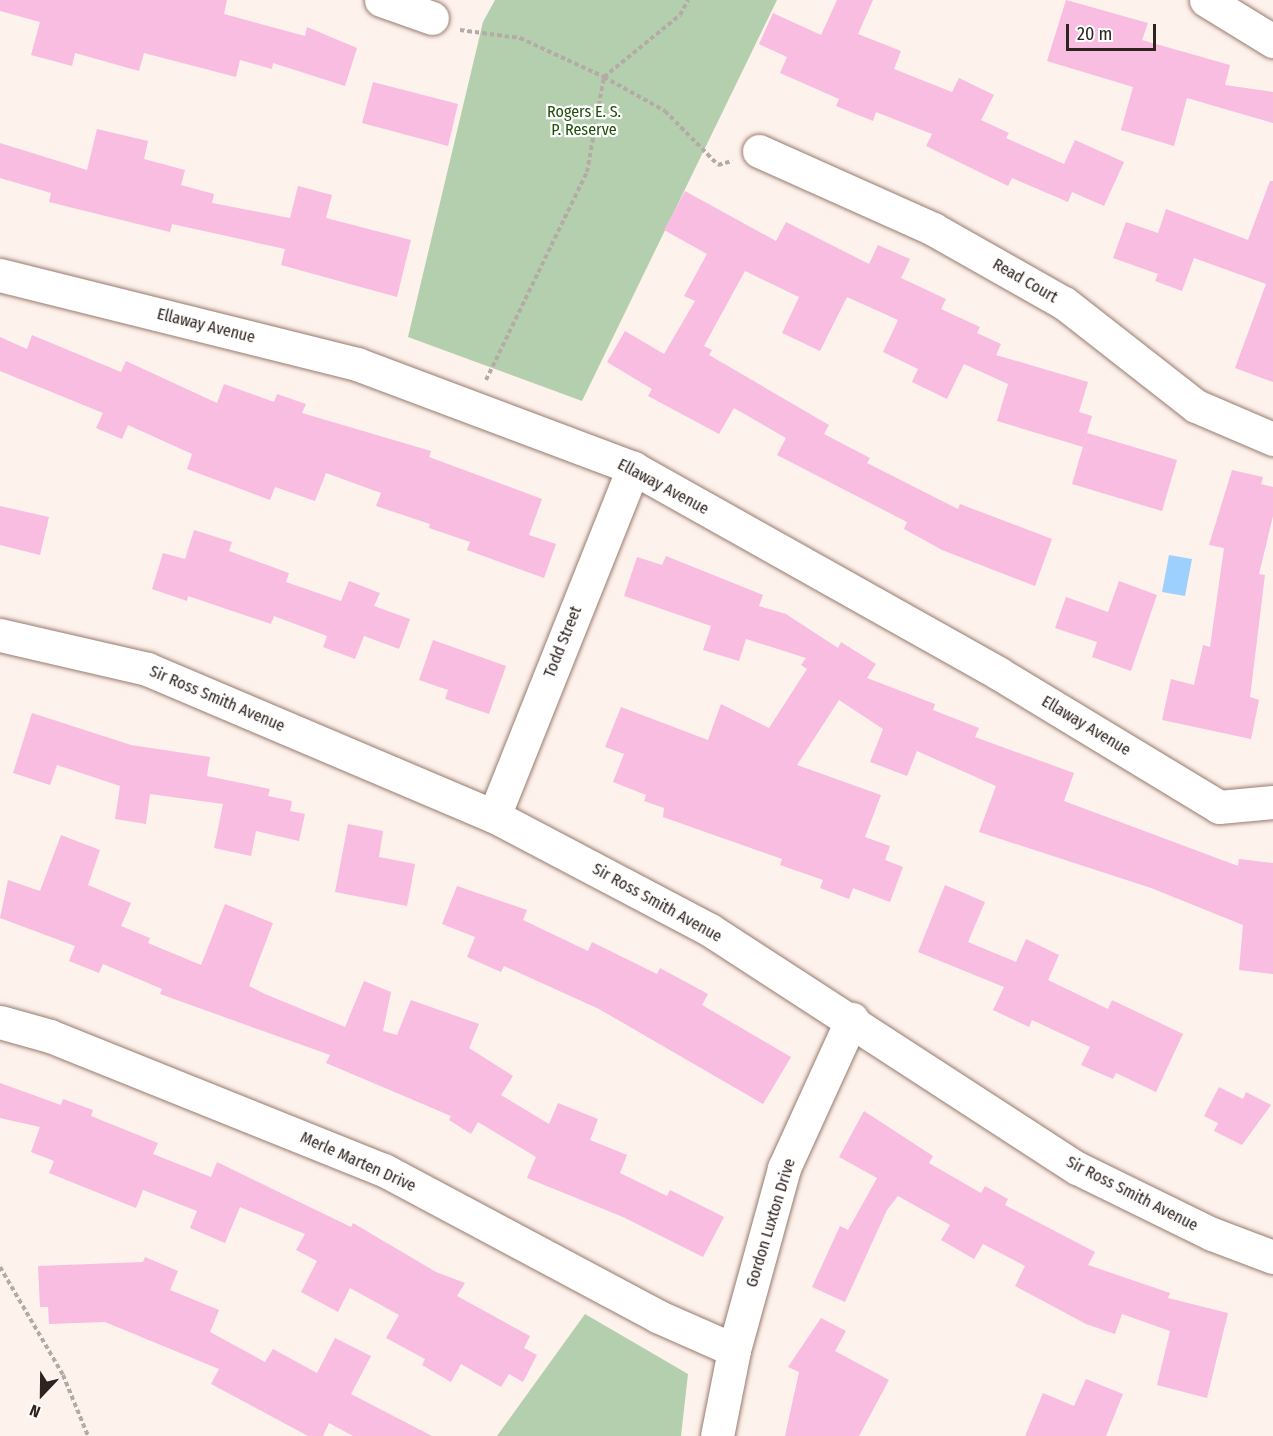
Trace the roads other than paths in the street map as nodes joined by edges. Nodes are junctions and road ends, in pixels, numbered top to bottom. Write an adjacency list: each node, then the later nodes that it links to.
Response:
1 (381, 0): 3 (street)
2 (1206, 0): 4 (street)
3 (432, 18)
4 (1273, 41)
5 (759, 151): 7 (street, Read Court)
6 (0, 275): 8 (street, Ellaway Avenue)
7 (1273, 439)
8 (633, 468): 10 (street, Ellaway Avenue); 11 (street, Todd Street)
9 (0, 635): 11 (street, Sir Ross Smith Avenue)
10 (1273, 802)
11 (494, 816): 12 (street, Sir Ross Smith Avenue)
12 (852, 1019): 14 (street, Sir Ross Smith Avenue); 15 (street, Gordon Luxton Drive)
13 (0, 1022): 15 (street, Merle Marten Drive)
14 (1273, 1257)
15 (734, 1350): 16 (street, Gordon Luxton Drive)
16 (717, 1436)

